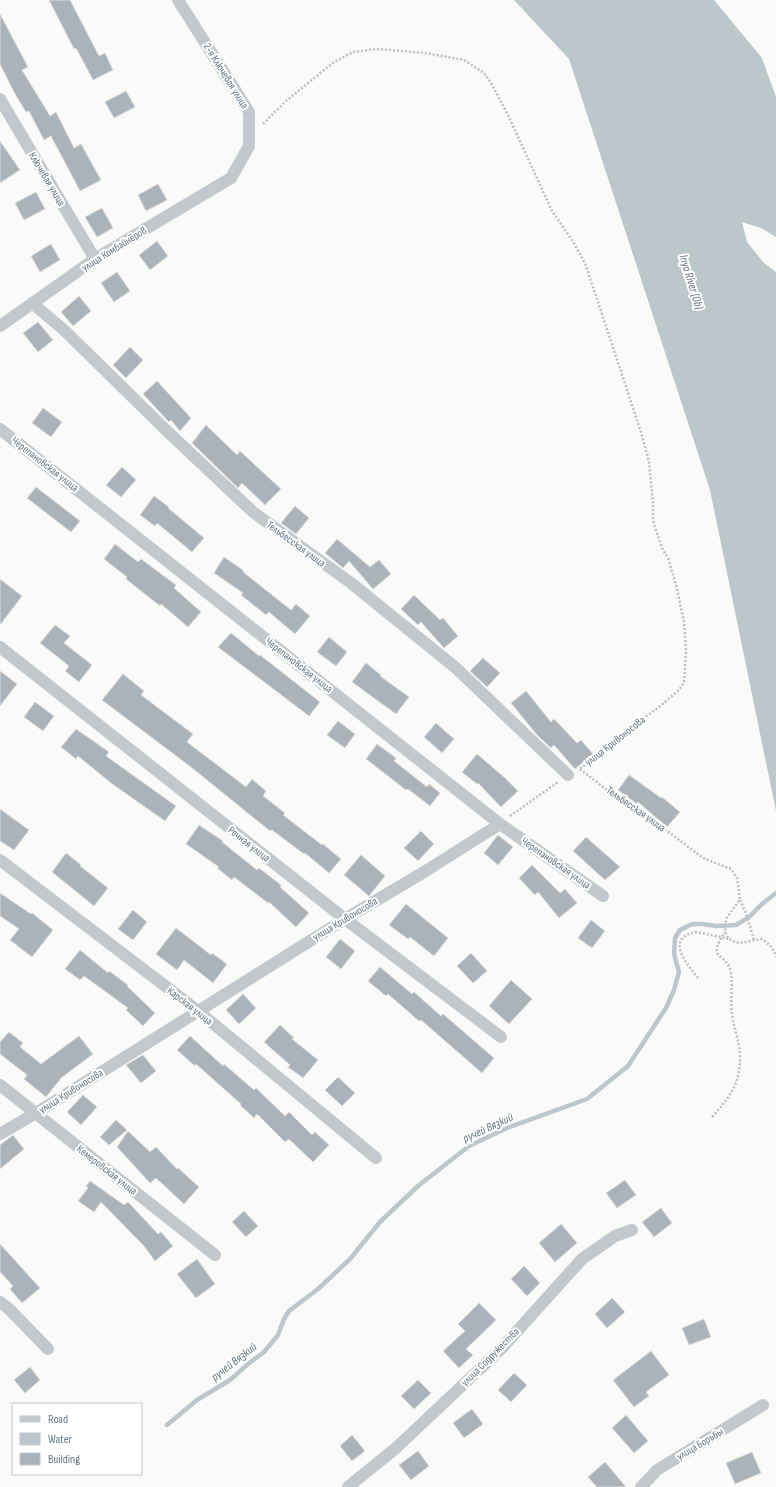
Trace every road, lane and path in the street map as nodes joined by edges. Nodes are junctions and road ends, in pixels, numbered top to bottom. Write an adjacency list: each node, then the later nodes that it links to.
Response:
1 (178, 0): 3 (street, 2-я Ключевая улица)
2 (0, 99): 5 (street, Ключевая улица)
3 (249, 137): 4 (street, 2-я Ключевая улица); 10 (path, улица Кривоносова)
4 (231, 178): 5 (street, улица Комбайнёров)
5 (95, 259): 6 (street, улица Комбайнёров)
6 (32, 303): 7 (street, улица Комбайнёров); 11 (street, Тельбесская улица)
7 (0, 326)
8 (0, 429): 12 (street, Черепановская улица)
9 (0, 647): 16 (street, Речная улица)
10 (579, 768): 11 (path, улица Кривоносова); 15 (path, Тельбесская улица)
11 (568, 775): 12 (path, улица Кривоносова)
12 (500, 824): 14 (street, Черепановская улица); 16 (street, улица Кривоносова)
13 (0, 860): 23 (street, Карская улица)
14 (603, 896)
15 (740, 899): 17 (path); 20 (path, Тельбесская улица)
16 (345, 919): 23 (street, улица Кривоносова); 24 (street, Речная улица)
17 (726, 932): 18 (path); 19 (path)
18 (721, 938): 19 (path); 22 (path); 27 (path)
19 (731, 940): 20 (path)
20 (754, 940): 21 (path)
21 (776, 957)
22 (698, 978)
23 (198, 1011): 26 (street, улица Кривоносова); 29 (street, Карская улица)
24 (501, 1037)
25 (0, 1085): 26 (street, Кемеровская улица)
26 (36, 1113): 28 (street, улица Кривоносова); 31 (street, Кемеровская улица)
27 (712, 1117)
28 (0, 1134)
29 (376, 1158)
30 (632, 1230): 35 (street, улица Содружества)
31 (215, 1255)
32 (0, 1302): 33 (street)
33 (48, 1349)
34 (763, 1405): 36 (street, улица Борьбы)
35 (348, 1487)
36 (641, 1487)

